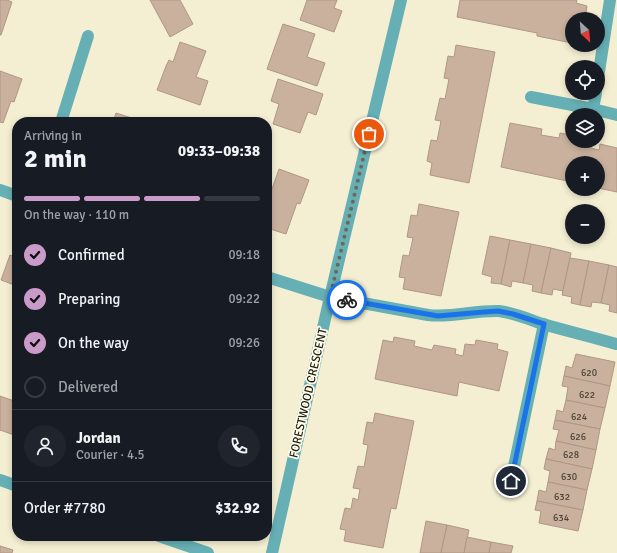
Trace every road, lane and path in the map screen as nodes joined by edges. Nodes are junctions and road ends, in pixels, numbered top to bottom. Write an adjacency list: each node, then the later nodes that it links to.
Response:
1 (400, 0): 14 (street, FORESTWOOD CRESCENT)
2 (610, 0): 4 (street)
3 (88, 36): 10 (street)
4 (601, 60)
5 (531, 98): 7 (street)
6 (595, 100): 7 (street)
7 (593, 108)
8 (605, 112): 9 (street)
9 (617, 115)
10 (63, 117)
11 (0, 190): 12 (street)
12 (12, 194)
13 (272, 279): 14 (street)
14 (330, 297): 15 (street); 22 (street, FORESTWOOD CRESCENT)
15 (544, 324): 16 (street); 18 (street)
16 (616, 344)
17 (0, 480): 19 (street)
18 (511, 481)
19 (12, 484)
20 (173, 541): 21 (street)
21 (208, 553)
22 (272, 553)

